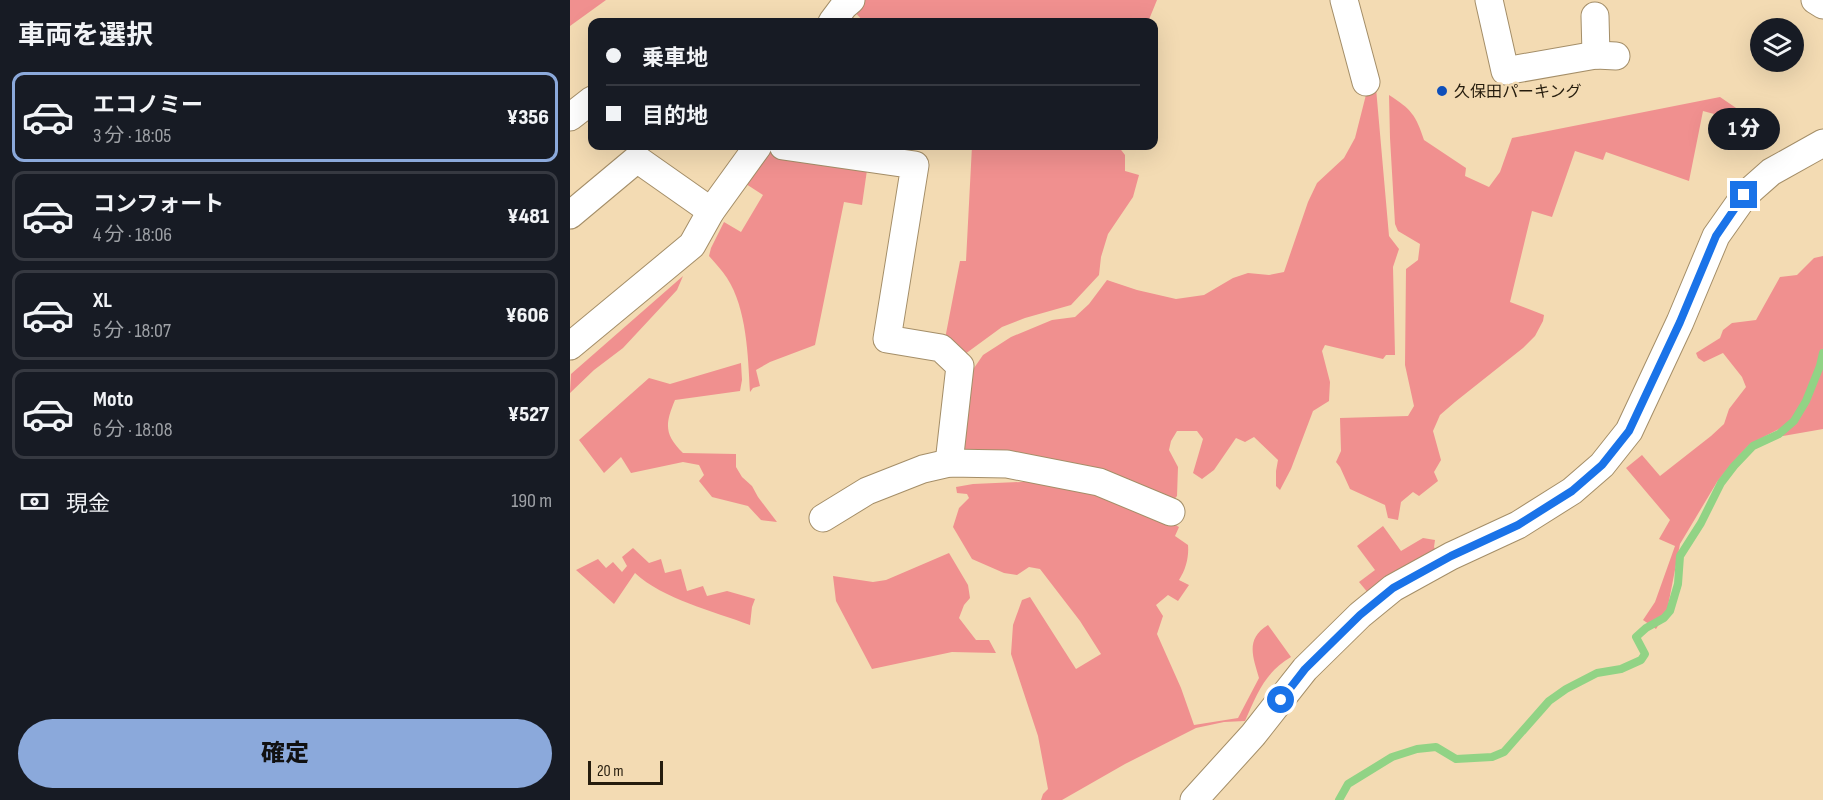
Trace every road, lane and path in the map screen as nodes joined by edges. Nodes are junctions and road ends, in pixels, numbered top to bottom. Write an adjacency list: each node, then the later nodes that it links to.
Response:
1 (851, 0): 7 (street)
2 (1344, 0): 8 (street)
3 (1489, 0): 6 (street)
4 (1815, 0): 5 (street)
5 (1823, 4)
6 (1595, 16)
7 (835, 18)
8 (1366, 82)
9 (588, 103): 10 (street)
10 (570, 117)
11 (1823, 142): 20 (street)
12 (755, 150): 14 (street)
13 (811, 150): 17 (street)
14 (711, 211): 15 (street); 16 (street)
15 (570, 215)
16 (570, 346)
17 (949, 463): 18 (street); 19 (street)
18 (1171, 512)
19 (824, 518)
20 (1194, 800)

